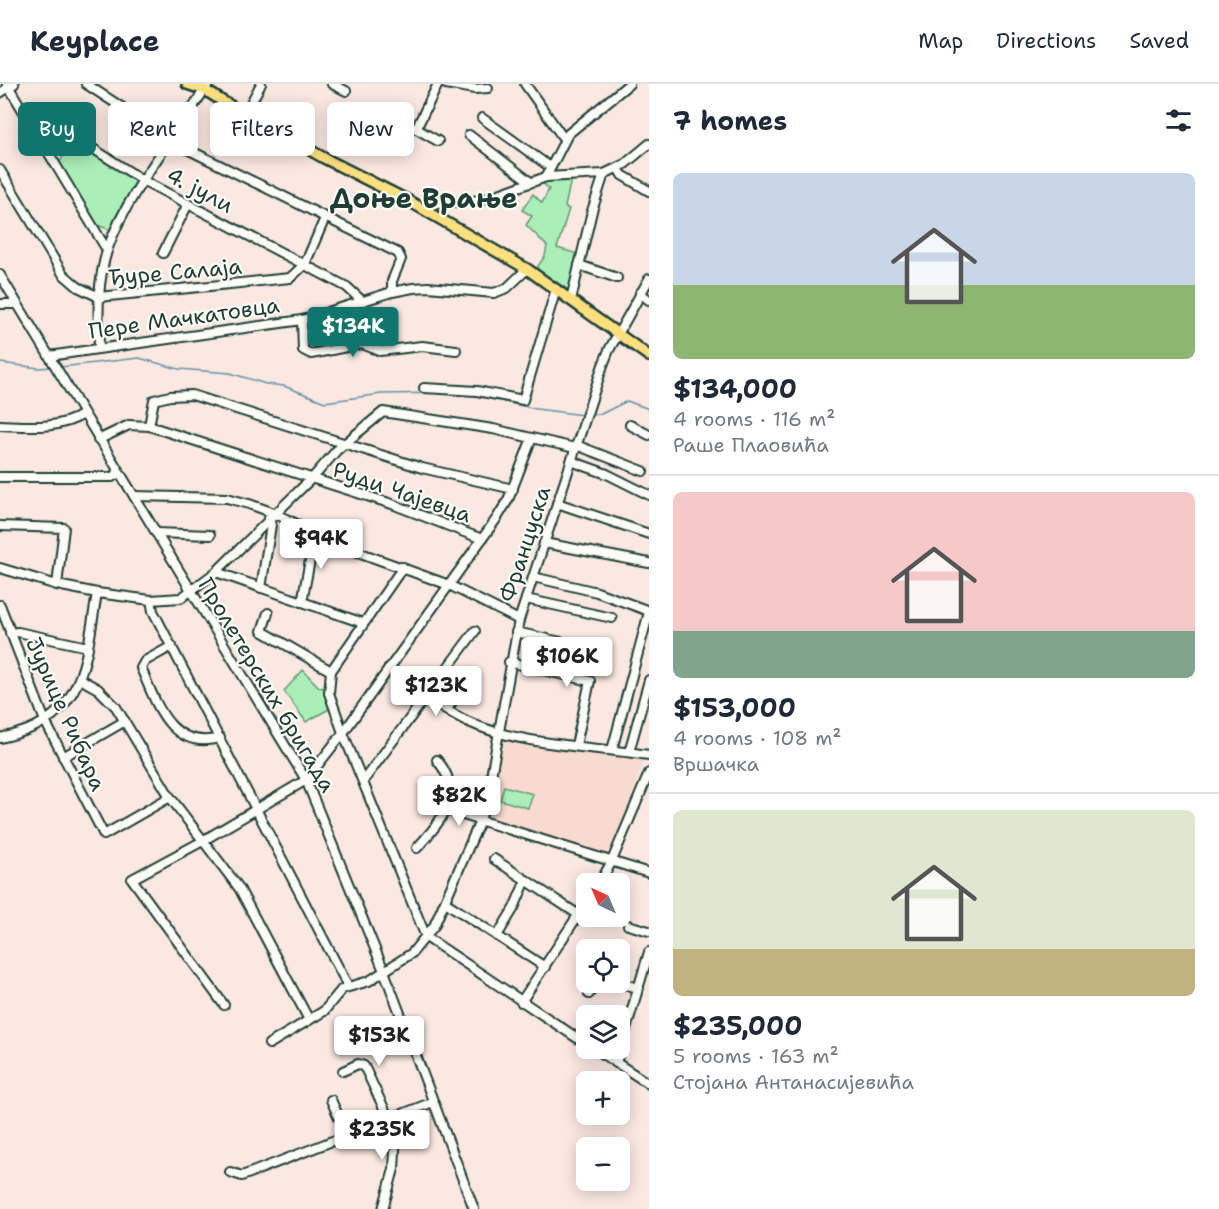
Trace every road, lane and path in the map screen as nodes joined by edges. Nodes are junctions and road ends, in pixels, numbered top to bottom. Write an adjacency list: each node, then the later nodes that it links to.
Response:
1 (86, 84): 15 (street)
2 (187, 84): 10 (main road)
3 (261, 84): 18 (street)
4 (332, 84): 12 (street)
5 (438, 84): 20 (street)
6 (446, 84): 11 (street)
7 (525, 84): 22 (street)
8 (629, 84): 22 (street)
9 (10, 85): 13 (street); 14 (street)
10 (204, 86): 16 (street); 17 (main road)
11 (488, 88)
12 (346, 91)
13 (0, 93)
14 (20, 102)
15 (113, 102)
16 (194, 102)
17 (227, 102)
18 (251, 102)
19 (482, 118): 30 (street)
20 (416, 129): 23 (street)
21 (469, 135): 36 (street)
22 (564, 139): 30 (street)
23 (438, 141)
24 (649, 144): 31 (street)
25 (96, 150): 35 (street, 4. јули)
26 (315, 153): 39 (main road)
27 (198, 154): 40 (street)
28 (51, 156): 41 (street)
29 (160, 156): 35 (street)
30 (550, 166): 34 (street)
31 (618, 168): 33 (street); 37 (street)
32 (0, 170): 52 (street, Ђуре Салаја)
33 (604, 174): 34 (street); 44 (street)
34 (546, 177): 36 (street)
35 (144, 181): 38 (street, 4. јули); 41 (street)
36 (529, 181): 39 (street)
37 (649, 191)
38 (188, 204): 42 (street); 43 (street, 4. јули)
39 (426, 211): 45 (main road)
40 (325, 218): 43 (street); 50 (street)
41 (107, 250): 52 (street)
42 (163, 253)
43 (305, 264): 52 (street, Ђуре Салаја); 55 (street, 4. јули)
44 (579, 265): 47 (street); 53 (street)
45 (527, 269): 49 (main road); 50 (street, Пере Мачкатовца)
46 (0, 275): 57 (street, Пролетерских бригада)
47 (617, 278)
48 (649, 279): 51 (street)
49 (556, 289): 53 (main road); 64 (street)
50 (392, 292): 55 (street, Пере Мачкатовца)
51 (640, 293): 54 (street); 59 (street)
52 (99, 297): 60 (street)
53 (571, 300): 59 (main road)
54 (649, 300)
55 (362, 301): 58 (street, Пере Мачкатовца)
56 (0, 304): 57 (street)
57 (17, 304): 63 (street, Пролетерских бригада)
58 (302, 320): 60 (street, Пере Мачкатовца); 61 (street)
59 (617, 336): 62 (main road); 73 (street, Француска)
60 (99, 348): 63 (street, Пере Мачкатовца)
61 (456, 350)
62 (649, 357)
63 (50, 358): 65 (street, Пролетерских бригада)
64 (424, 388)
65 (83, 414): 66 (street); 71 (street, Пролетерских бригада)
66 (0, 425)
67 (630, 425): 69 (street)
68 (149, 426): 71 (street); 72 (street); 78 (street, Руди Чајевца)
69 (649, 435)
70 (532, 438): 72 (street); 73 (street); 79 (street)
71 (98, 440): 76 (street, Пролетерских бригада)
72 (345, 443): 78 (street); 79 (street)
73 (576, 447): 74 (street, Француска); 75 (street)
74 (571, 461): 80 (street); 82 (street, Француска)
75 (643, 471)
76 (119, 473): 77 (street); 81 (street, Пролетерских бригада)
77 (0, 477)
78 (310, 479): 83 (street); 89 (street, Руди Чајевца)
79 (513, 489): 89 (street)
80 (649, 495)
81 (134, 496): 83 (street); 85 (street, Пролетерских бригада)
82 (557, 503): 87 (street); 90 (street, Француска)
83 (272, 516): 86 (street); 94 (street); 98 (street)
84 (0, 526): 96 (street)
85 (156, 533): 88 (street); 99 (street, Пролетерских бригада)
86 (315, 534): 92 (street); 103 (street)
87 (649, 534)
88 (210, 535)
89 (482, 539): 97 (street)
90 (544, 543): 91 (street); 95 (street, Француска)
91 (649, 563)
92 (403, 567): 97 (street); 109 (street)
93 (0, 568): 96 (street)
94 (216, 572): 98 (street); 99 (street)
95 (533, 577): 101 (street, Француска); 105 (street)
96 (57, 585): 100 (street)
97 (449, 585): 108 (street); 117 (street)
98 (261, 588): 103 (street)
99 (191, 591): 102 (street); 137 (street, Пролетерских бригада)
100 (97, 593): 102 (street); 114 (street)
101 (525, 599): 107 (street); 108 (street, Француска)
102 (151, 600): 113 (street)
103 (302, 602): 109 (street)
104 (0, 604): 112 (street, Јурице Рибара)
105 (649, 612): 131 (street)
106 (268, 613): 118 (street)
107 (612, 618)
108 (519, 620): 111 (street, Француска)
109 (363, 623): 118 (street)
110 (475, 631): 122 (street)
111 (516, 632): 115 (street); 116 (street, Француска)
112 (10, 633): 114 (street); 124 (street, Јурице Рибара)
113 (172, 646): 129 (street); 129 (street)
114 (88, 647): 119 (street)
115 (588, 648)
116 (509, 662): 127 (street, Француска); 130 (street)
117 (389, 668): 122 (street); 126 (street)
118 (331, 671): 126 (street)
119 (80, 679): 124 (street); 125 (street)
120 (468, 680): 123 (street)
121 (649, 680): 132 (street)
122 (428, 696): 123 (street); 138 (street)
123 (447, 709): 127 (street)
124 (45, 721): 128 (street); 134 (street, Јурице Рибара)
125 (125, 721): 134 (street); 140 (street)
126 (343, 733): 137 (street); 138 (street)
127 (499, 733): 130 (street); 143 (street, Француска)
128 (0, 737)
129 (220, 738): 141 (street)
130 (576, 745): 131 (street)
131 (612, 750): 132 (street)
132 (628, 752): 133 (street)
133 (649, 755)
134 (63, 757): 140 (street, Јурице Рибара)
135 (437, 760): 142 (street)
136 (649, 773): 139 (street)
137 (306, 780): 141 (street); 160 (street, Пролетерских бригада)
138 (363, 781): 157 (street)
139 (645, 792): 147 (street)
140 (170, 797): 144 (street)
141 (257, 809): 144 (street); 161 (street)
142 (447, 810): 143 (street); 145 (street)
143 (480, 821): 147 (street); 151 (street, Француска)
144 (203, 841): 165 (street); 166 (street)
145 (417, 848)
146 (494, 859): 150 (street)
147 (610, 863): 148 (street); 149 (street)
148 (605, 873)
149 (649, 873)
150 (526, 880): 152 (street); 156 (street)
151 (445, 902): 156 (street); 157 (street, Француска)
152 (576, 913)
153 (576, 920): 159 (street)
154 (630, 926): 155 (street)
155 (649, 931)
156 (497, 936): 159 (street)
157 (426, 937): 160 (street, Француска); 164 (street)
158 (649, 952): 163 (street)
159 (545, 967): 164 (street)
160 (384, 971): 161 (street, Француска); 174 (street, Пролетерских бригада)
161 (348, 986): 166 (street)
162 (630, 986): 163 (street)
163 (639, 988): 170 (street)
164 (521, 1002): 167 (street)
165 (224, 1005)
166 (309, 1020): 168 (street)
167 (576, 1038)
168 (269, 1044)
169 (610, 1059): 170 (street)
170 (616, 1063): 172 (street)
171 (343, 1071): 176 (street)
172 (649, 1084)
173 (331, 1100): 177 (street)
174 (433, 1102): 175 (street); 180 (street, Пролетерских бригада)
175 (397, 1115): 176 (street); 179 (street)
176 (389, 1119): 177 (street)
177 (347, 1135): 178 (street)
178 (230, 1172)
179 (383, 1209)
180 (474, 1209)

